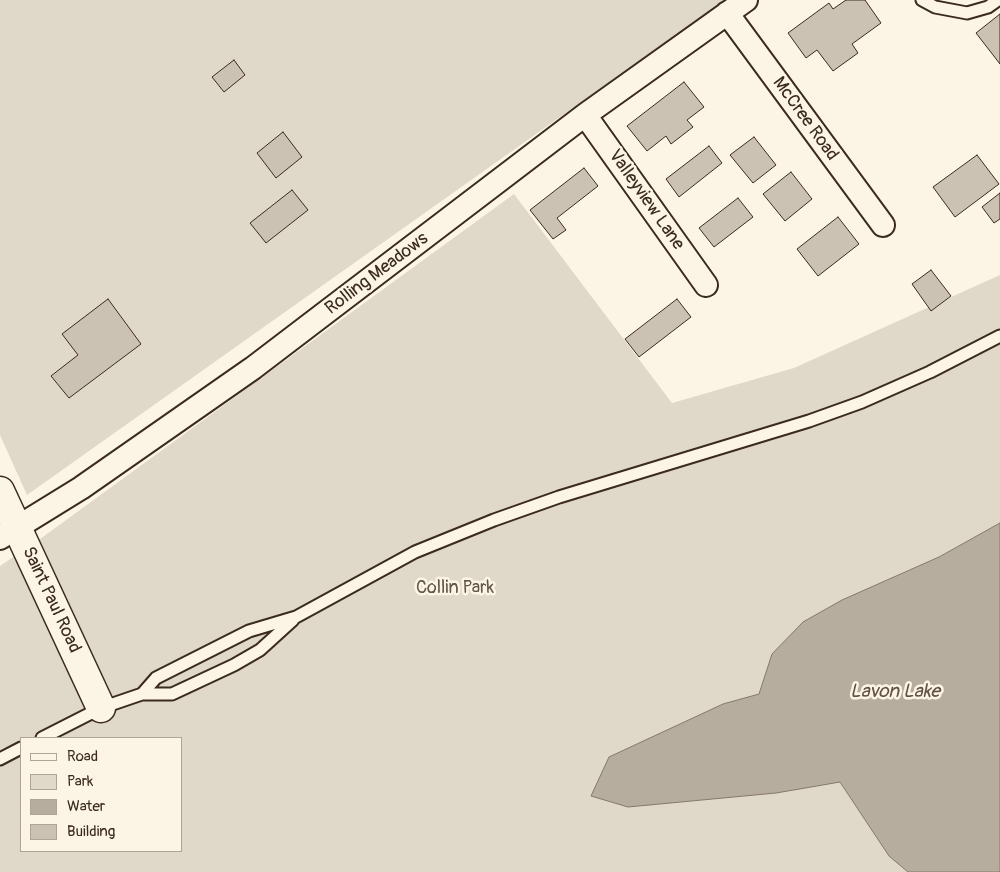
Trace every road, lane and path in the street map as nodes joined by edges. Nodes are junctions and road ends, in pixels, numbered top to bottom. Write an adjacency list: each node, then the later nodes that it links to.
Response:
1 (746, 0): 4 (street, Rolling Meadows)
2 (922, 0): 3 (lane)
3 (998, 0)
4 (727, 13): 5 (street, Rolling Meadows); 6 (street, McCree Road)
5 (585, 115): 7 (street, Valleyview Lane); 10 (street, Rolling Meadows)
6 (883, 225)
7 (706, 285)
8 (1000, 336): 11 (lane)
9 (0, 491): 10 (street, Saint Paul Road)
10 (8, 532): 13 (street, Saint Paul Road)
11 (296, 617): 12 (lane); 12 (lane)
12 (142, 694): 13 (lane)
13 (101, 708): 14 (lane)
14 (44, 737)
15 (20, 749): 16 (lane)
16 (0, 759)

